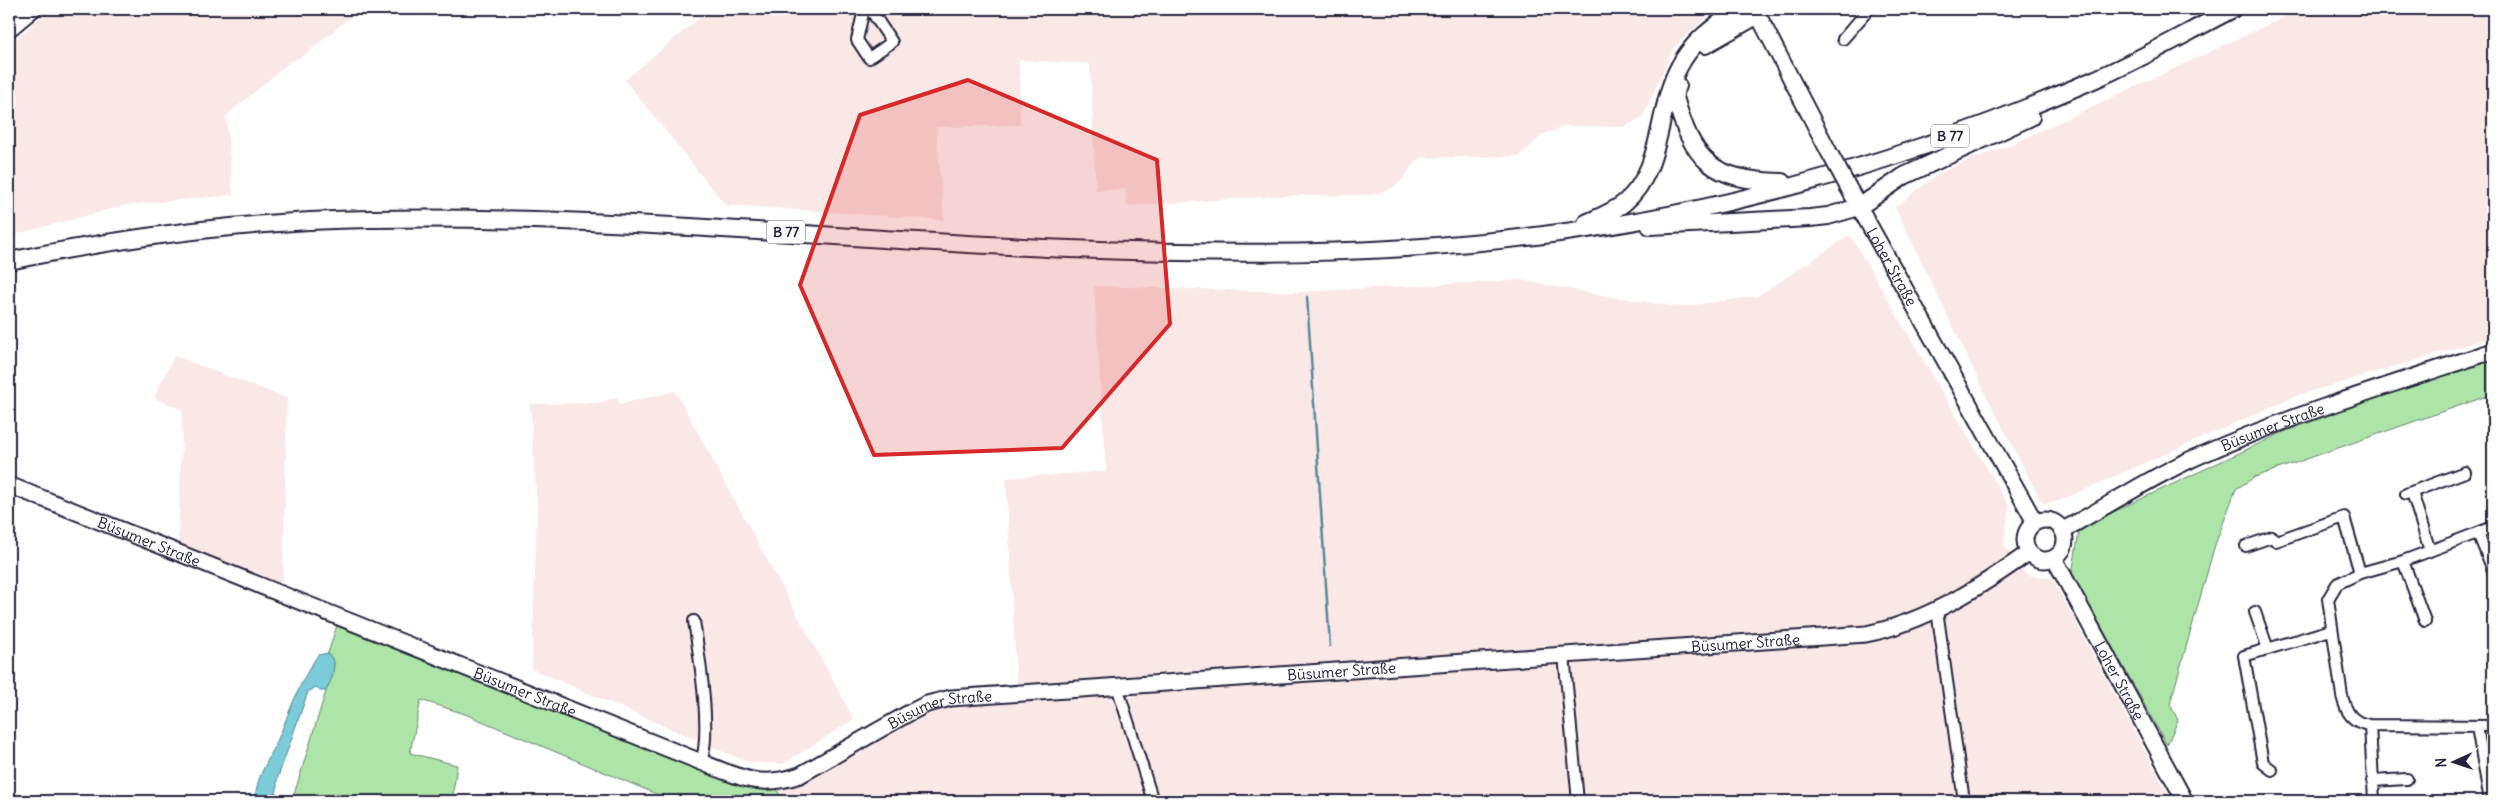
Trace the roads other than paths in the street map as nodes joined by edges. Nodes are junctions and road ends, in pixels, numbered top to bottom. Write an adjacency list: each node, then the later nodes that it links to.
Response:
1 (33, 9): 8 (street)
2 (864, 9): 3 (street)
3 (870, 9)
4 (1738, 9): 14 (main road)
5 (1869, 9): 9 (street)
6 (2233, 9): 10 (main road, B 77)
7 (1757, 12): 11 (main road); 12 (street, Loher Straße, bridge)
8 (9, 29)
9 (1844, 39)
10 (2095, 80): 11 (main road, B 77); 12 (main road)
11 (1802, 182): 13 (main road, B 77)
12 (1859, 207): 13 (main road); 19 (street, Loher Straße)
13 (1588, 229): 14 (main road, B 77)
14 (1565, 232): 15 (main road, B 77)
15 (9, 261)
16 (2493, 351): 21 (street, Büsumer Straße)
17 (2465, 472): 24 (street)
18 (9, 485): 41 (street, Büsumer Straße)
19 (2035, 522): 21 (street); 25 (street)
20 (2493, 527): 22 (street)
21 (2063, 530): 26 (street)
22 (2478, 533): 24 (street); 28 (street)
23 (2246, 546): 29 (street)
24 (2430, 551): 27 (street)
25 (2028, 553): 26 (street); 30 (street, Büsumer Straße)
26 (2054, 558): 49 (street, Loher Straße)
27 (2403, 561): 29 (street); 33 (street)
28 (2493, 570)
29 (2360, 573): 34 (street)
30 (1938, 610): 36 (street, Büsumer Straße); 48 (street)
31 (2255, 612): 35 (street)
32 (694, 621): 41 (street)
33 (2425, 621)
34 (2331, 630): 35 (street); 38 (street)
35 (2268, 649): 42 (street)
36 (1564, 655): 37 (street, Büsumer Straße); 47 (street)
37 (1117, 686): 41 (street, Büsumer Straße); 46 (street)
38 (2370, 726): 40 (street); 44 (street)
39 (2493, 726): 40 (street)
40 (2477, 727): 45 (street)
41 (700, 762)
42 (2272, 770)
43 (2407, 779): 44 (street)
44 (2372, 781): 50 (street)
45 (2491, 799)
46 (1152, 801)
47 (1578, 801)
48 (1964, 801)
49 (2185, 801)
50 (2374, 801)

